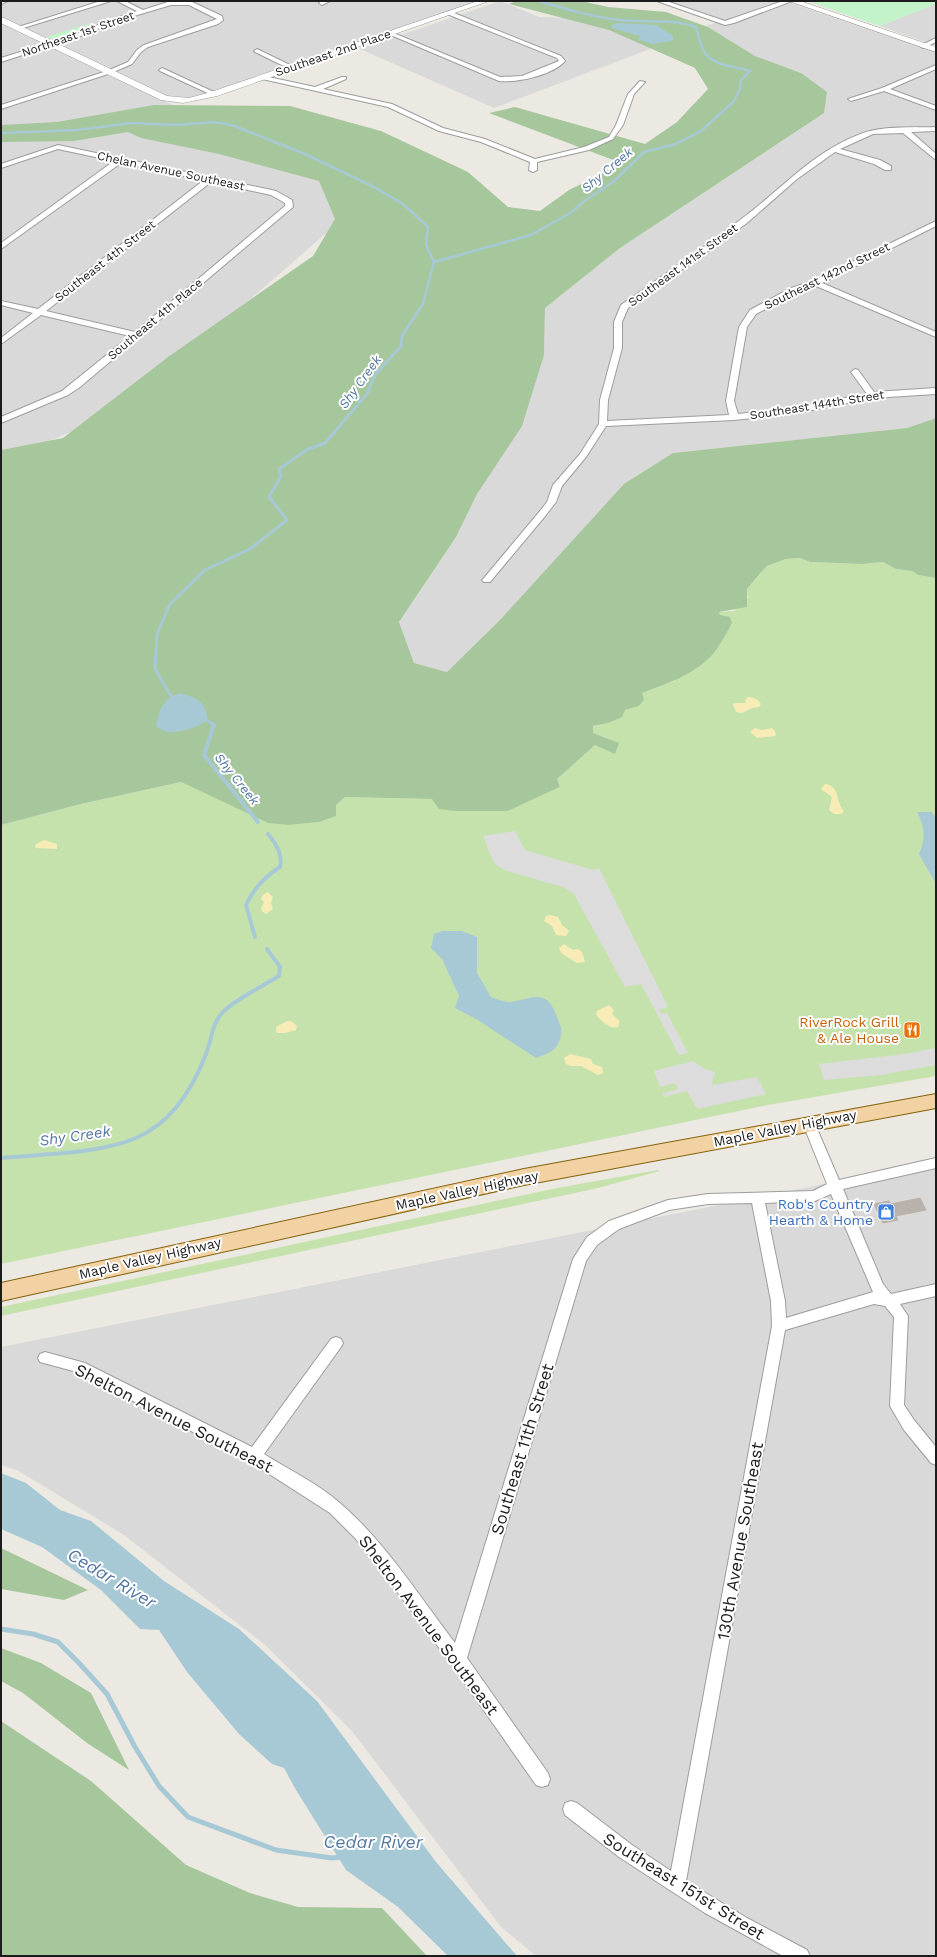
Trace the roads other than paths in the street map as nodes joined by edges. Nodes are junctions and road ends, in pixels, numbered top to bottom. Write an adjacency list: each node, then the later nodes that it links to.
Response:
1 (5, 1): 8 (street)
2 (108, 1): 12 (street)
3 (120, 1): 9 (street)
4 (485, 1): 10 (street, Southeast 2nd Place)
5 (660, 1): 6 (street)
6 (789, 1)
7 (793, 1): 16 (street)
8 (1, 2)
9 (143, 12): 15 (street, Northeast 1st Street); 23 (street, Northeast 1st Street)
10 (449, 13): 13 (street, Southeast 2nd Place); 13 (street)
11 (1, 20): 12 (street)
12 (18, 28): 15 (street)
13 (389, 33): 21 (street, Southeast 2nd Place)
14 (936, 40): 16 (street)
15 (51, 45): 19 (street, Northeast 1st Street); 23 (street)
16 (923, 46): 17 (street)
17 (936, 50)
18 (257, 51): 21 (street)
19 (1, 60)
20 (936, 67): 27 (street)
21 (292, 68): 24 (street, Southeast 2nd Place)
22 (162, 70): 29 (street)
23 (109, 72): 29 (street, Southeast 2nd Place); 31 (street)
24 (264, 78): 28 (street); 29 (street, Southeast 2nd Place)
25 (344, 78): 28 (street)
26 (642, 82): 38 (street)
27 (884, 88): 30 (street); 32 (street)
28 (316, 89): 38 (street)
29 (214, 94)
30 (851, 100)
31 (1, 107)
32 (936, 108)
33 (936, 128): 34 (street)
34 (905, 131): 35 (street, Southeast 141st Street); 36 (street)
35 (834, 149): 40 (street); 57 (street, Southeast 141st Street)
36 (936, 158)
37 (119, 161): 39 (street, Chelan Avenue Southeast); 42 (street, Chelan Avenue Southeast); 45 (street)
38 (534, 161): 41 (street)
39 (1, 166)
40 (888, 168)
41 (534, 170)
42 (209, 180): 43 (street, Chelan Avenue Southeast); 48 (street, Southeast 4th Street)
43 (284, 198): 49 (street, Southeast 4th Place)
44 (936, 222): 46 (street, Southeast 142nd Street)
45 (1, 247)
46 (816, 283): 50 (street); 55 (street, Southeast 142nd Street)
47 (1, 303): 48 (street)
48 (40, 313): 49 (street); 51 (street, Southeast 4th Street)
49 (135, 335): 56 (street, Southeast 4th Place)
50 (936, 335)
51 (1, 342)
52 (855, 372): 54 (street)
53 (936, 392): 54 (street, Southeast 144th Street)
54 (872, 395): 55 (street, Southeast 144th Street)
55 (734, 418): 57 (street, Southeast 144th Street)
56 (1, 420)
57 (603, 424): 58 (street)
58 (487, 580)
59 (936, 1101): 60 (main road, Maple Valley Highway)
60 (809, 1124): 62 (street); 65 (main road, Maple Valley Highway)
61 (936, 1163): 62 (street)
62 (835, 1186): 63 (street); 66 (street)
63 (758, 1197): 67 (street, 130th Avenue Southeast); 72 (street, Southeast 11th Street)
64 (936, 1290): 66 (street)
65 (1, 1292)
66 (888, 1301): 67 (street); 71 (street)
67 (779, 1326): 75 (street, 130th Avenue Southeast)
68 (336, 1343): 70 (street)
69 (45, 1358): 70 (street, Shelton Avenue Southeast)
70 (254, 1456): 72 (street, Shelton Avenue Southeast)
71 (936, 1458)
72 (458, 1660): 73 (street, Shelton Avenue Southeast)
73 (542, 1778)
74 (571, 1809): 75 (street, Southeast 151st Street)
75 (677, 1885): 76 (street, Southeast 151st Street)
76 (801, 1956)

